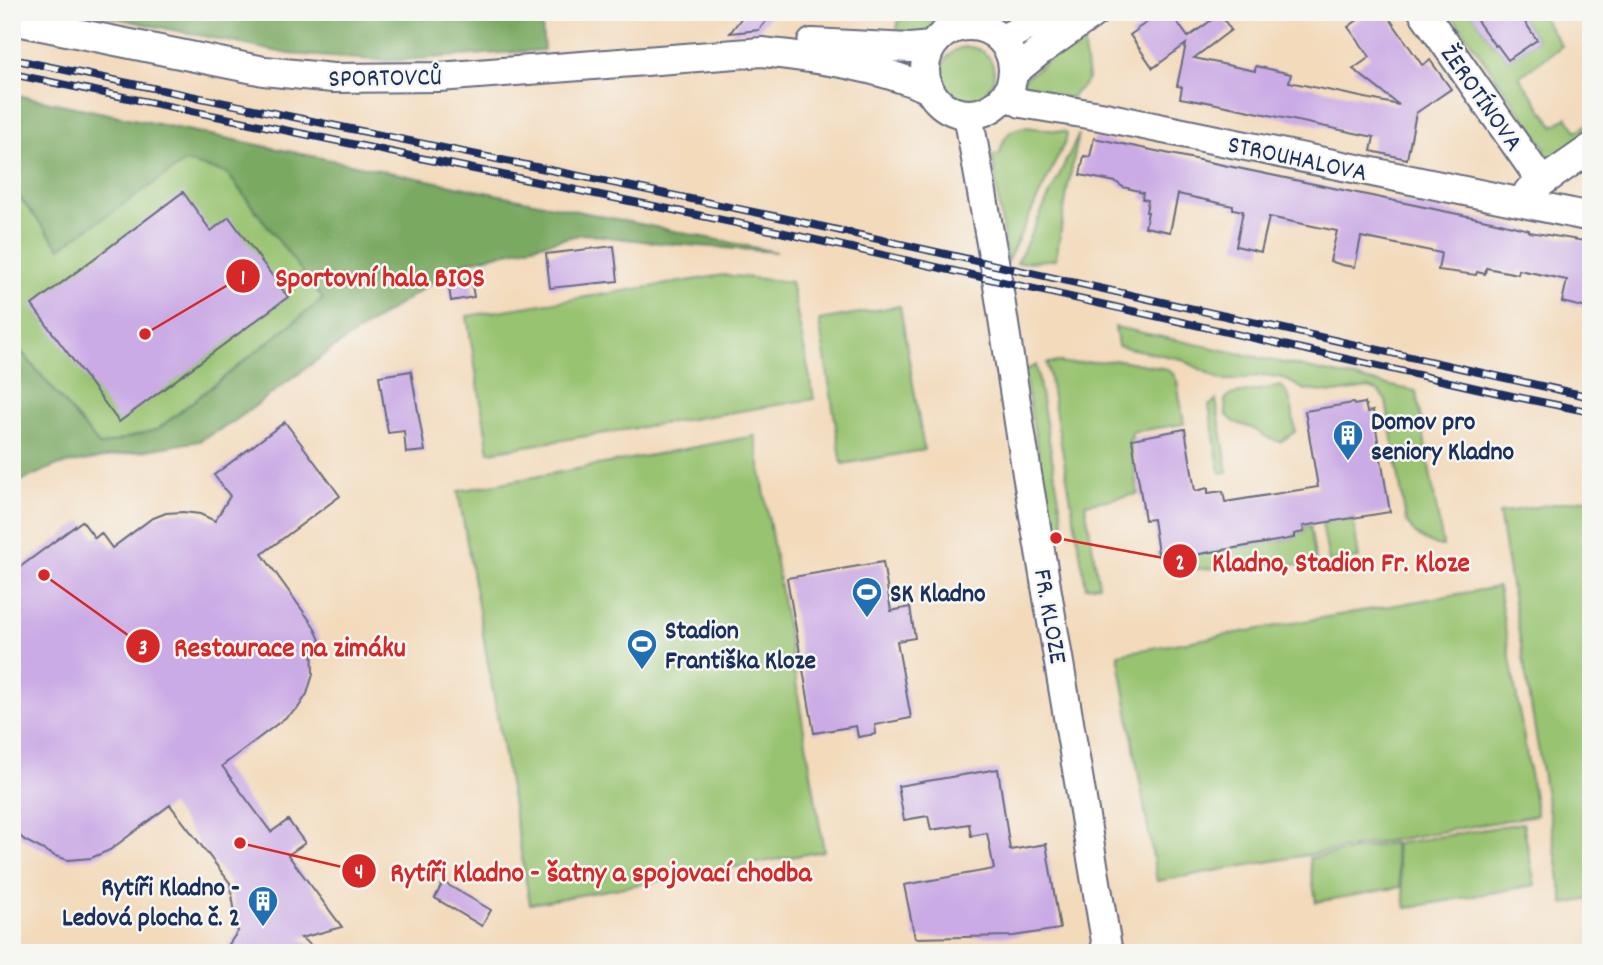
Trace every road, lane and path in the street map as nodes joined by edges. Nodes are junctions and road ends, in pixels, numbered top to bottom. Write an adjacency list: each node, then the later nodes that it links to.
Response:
1 (1054, 12): 5 (street)
2 (1095, 12): 8 (street)
3 (1423, 12): 12 (street, ŽEROTÍNOVA)
4 (12, 20): 7 (street, SPORTOVCŮ)
5 (1002, 40): 6 (street); 8 (street)
6 (931, 46): 7 (street, SPORTOVCŮ); 9 (street)
7 (762, 52): 9 (street, SPORTOVCŮ)
8 (1010, 84): 10 (street); 13 (street, STROUHALOVA)
9 (929, 89): 10 (street, SPORTOVCŮ)
10 (968, 114): 15 (street, FR. KLOZE)
11 (1591, 148): 12 (street)
12 (1542, 182): 13 (street)
13 (1513, 201): 14 (street, STROUHALOVA)
14 (1591, 217)
15 (1108, 953)

